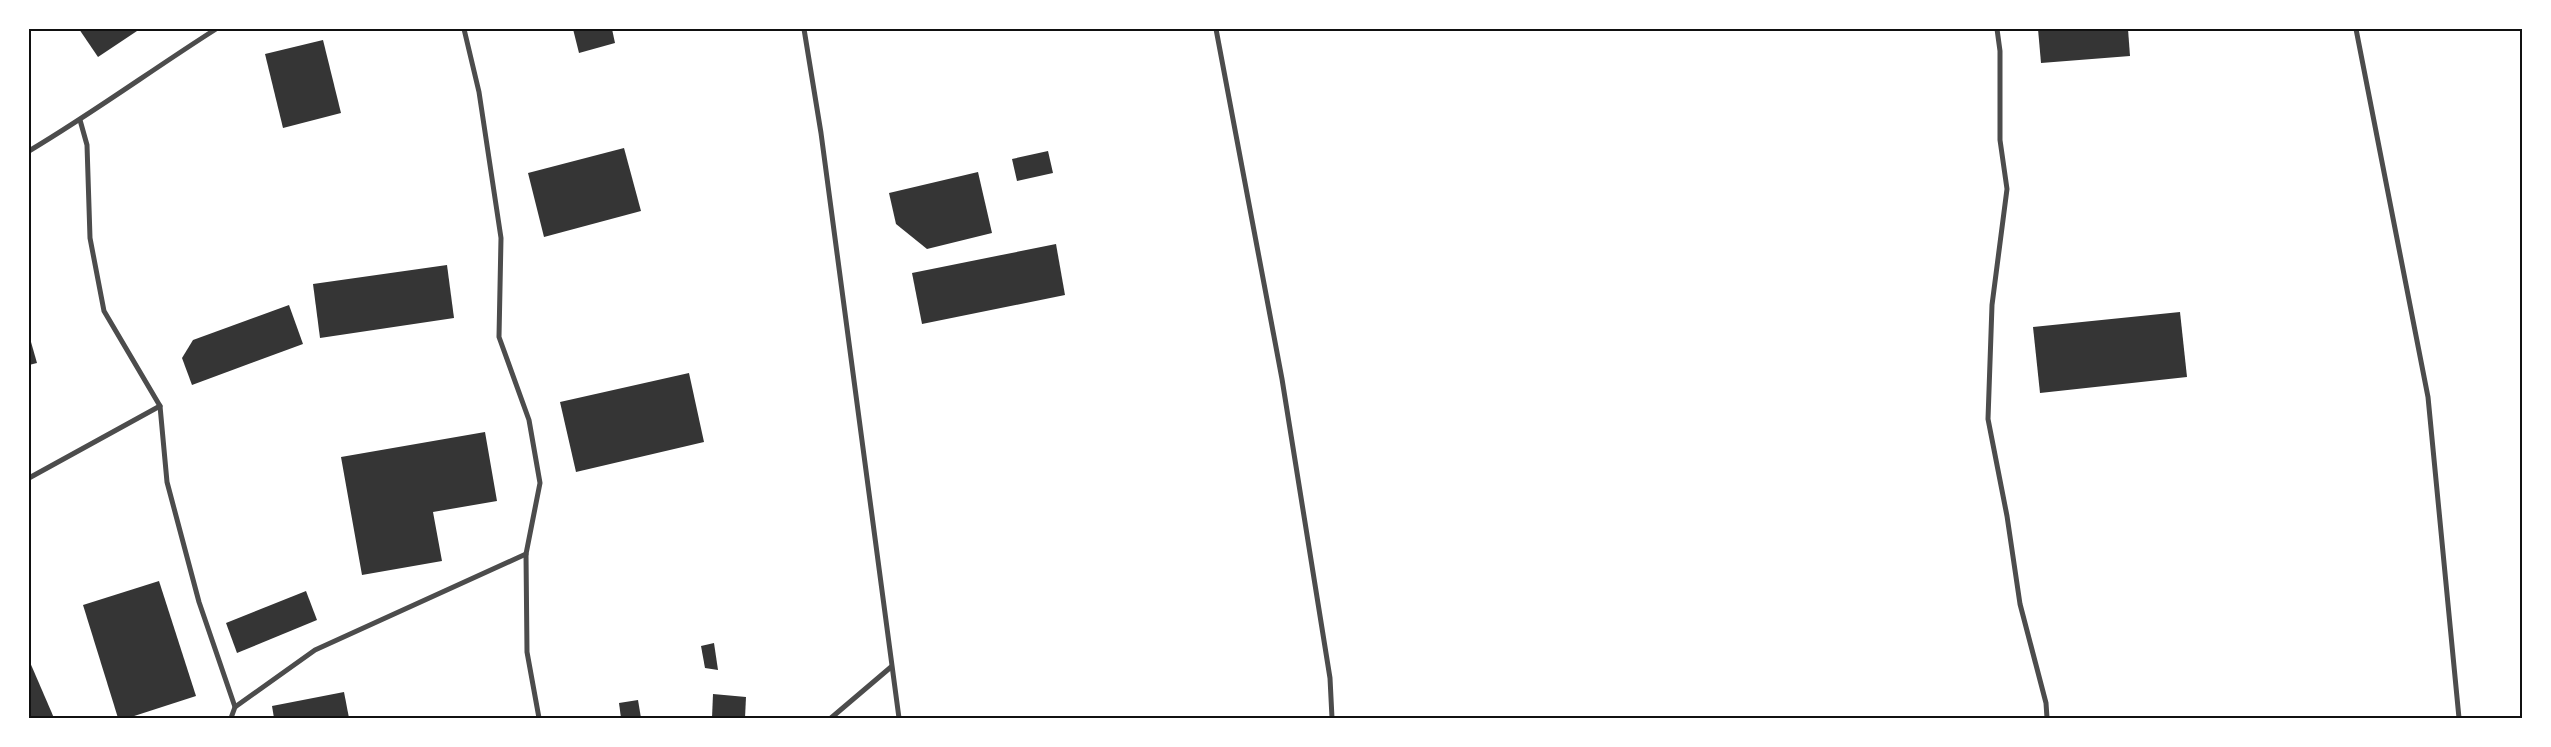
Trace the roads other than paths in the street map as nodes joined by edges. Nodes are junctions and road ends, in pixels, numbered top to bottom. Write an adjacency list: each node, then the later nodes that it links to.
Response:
1 (216, 29): 7 (street)
2 (464, 29): 11 (street)
3 (804, 29): 12 (street)
4 (1216, 29): 18 (street)
5 (1997, 29): 19 (street)
6 (2356, 29): 20 (street)
7 (80, 120): 8 (street); 9 (street)
8 (29, 150)
9 (160, 406): 10 (street); 13 (street)
10 (29, 478)
11 (526, 554): 13 (street); 15 (street)
12 (891, 667): 16 (street); 17 (street)
13 (235, 707): 14 (street)
14 (231, 718)
15 (538, 718)
16 (832, 718)
17 (899, 718)
18 (1332, 718)
19 (2047, 718)
20 (2459, 718)

